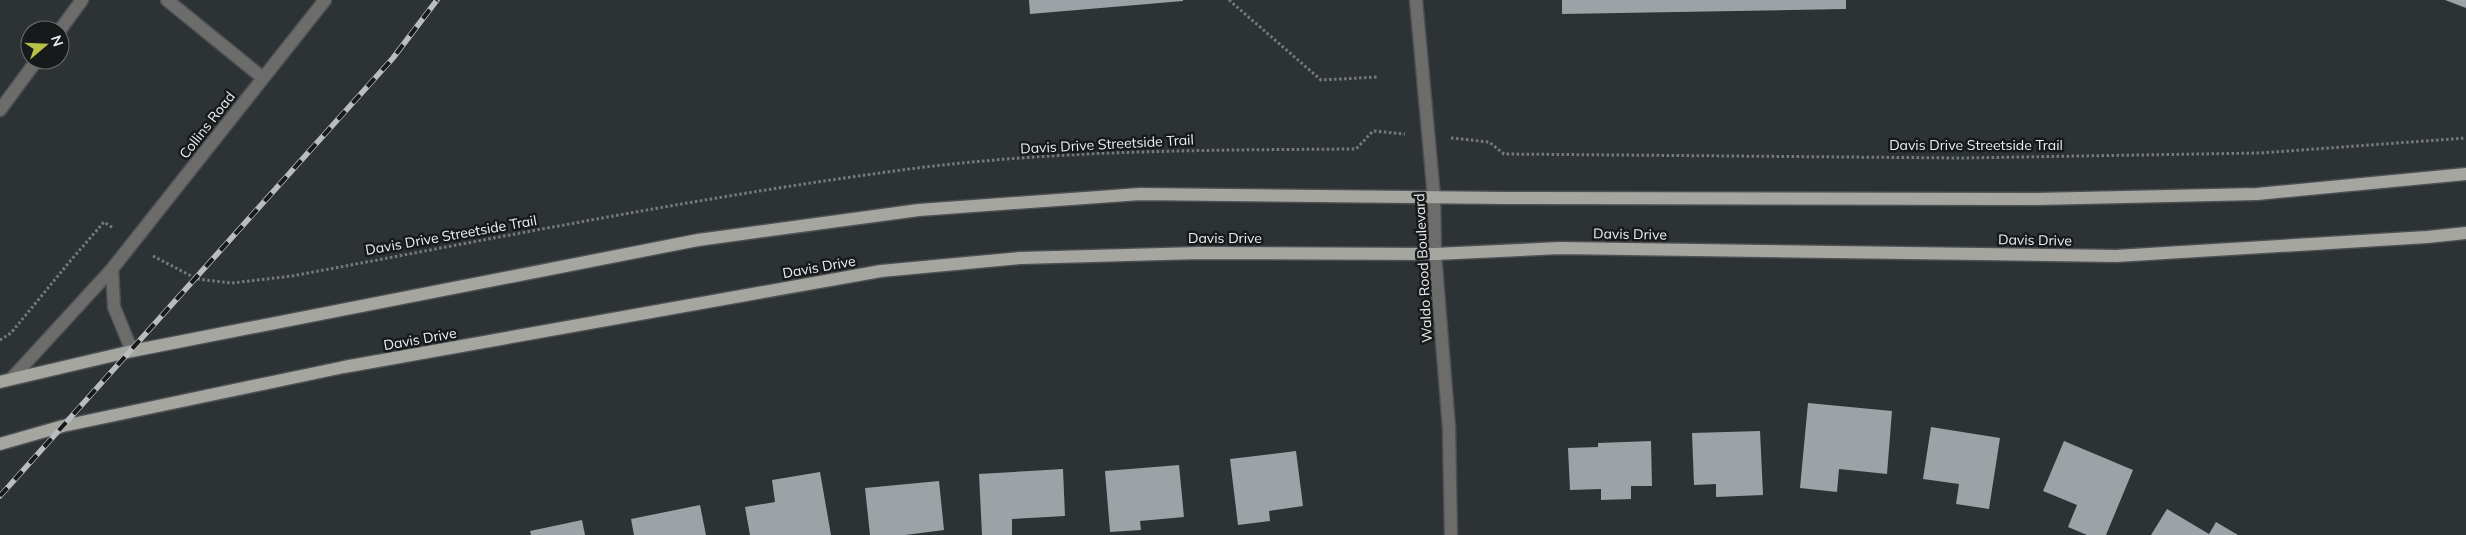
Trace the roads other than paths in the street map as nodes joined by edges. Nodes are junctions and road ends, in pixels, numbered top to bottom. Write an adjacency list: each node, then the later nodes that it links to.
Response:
1 (82, 0): 5 (street)
2 (167, 0): 7 (street)
3 (325, 0): 7 (street, Collins Road)
4 (1416, 0): 10 (street, Waldo Rood Boulevard)
5 (67, 20)
6 (30, 70): 8 (street)
7 (263, 78): 13 (street, Collins Road)
8 (0, 110)
9 (2466, 174): 10 (main road)
10 (1434, 197): 12 (street, Waldo Rood Boulevard); 14 (main road)
11 (2466, 232): 12 (main road, Davis Drive)
12 (1435, 254): 16 (main road, Davis Drive); 17 (street, Waldo Rood Boulevard)
13 (112, 269): 14 (street); 15 (street, Collins Road)
14 (132, 351): 15 (main road)
15 (6, 380)
16 (0, 444)
17 (1451, 535)

